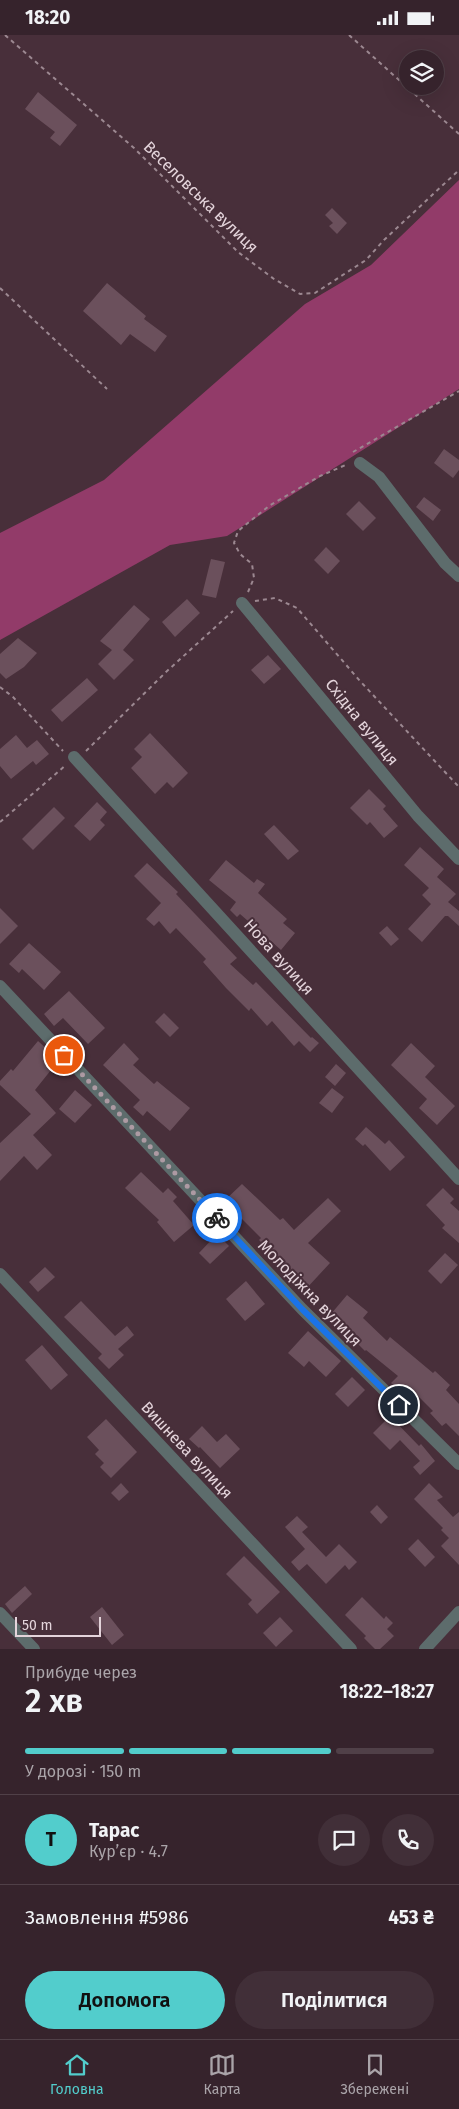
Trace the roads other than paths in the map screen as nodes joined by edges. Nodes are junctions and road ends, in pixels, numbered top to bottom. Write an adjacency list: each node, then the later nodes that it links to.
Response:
1 (360, 463): 2 (street)
2 (459, 576)
3 (242, 603): 5 (street, Східна вулиця)
4 (74, 757): 7 (street, Нова вулиця)
5 (459, 859)
6 (0, 986): 9 (street, Молодіжна вулиця)
7 (459, 1179)
8 (0, 1274): 13 (street, Вишнева вулиця)
9 (459, 1464)
10 (459, 1612): 14 (street)
11 (0, 1613): 12 (street)
12 (34, 1649)
13 (351, 1649)
14 (425, 1649)

